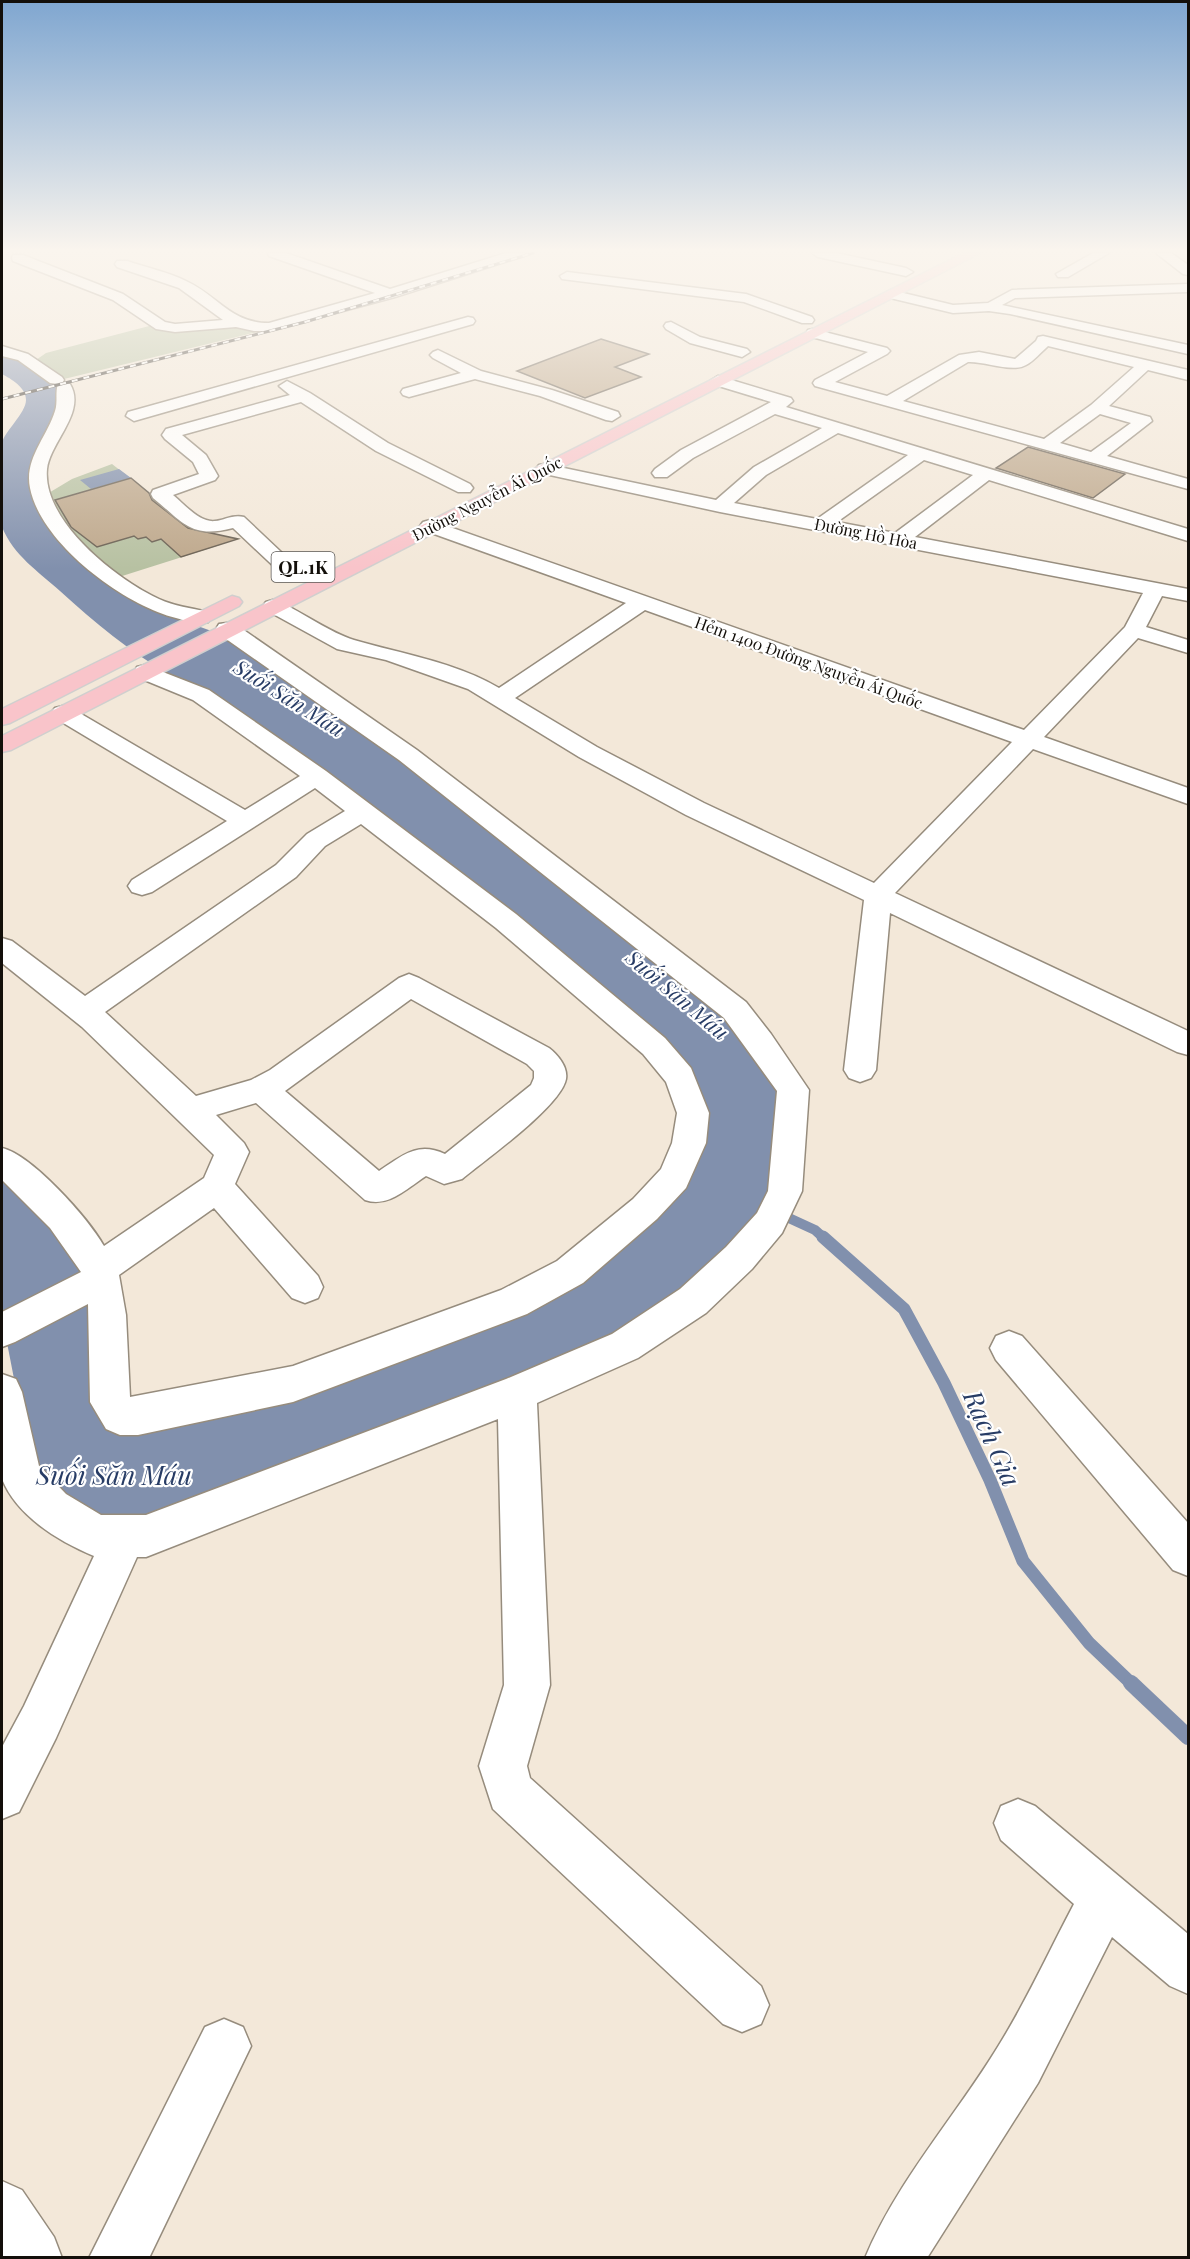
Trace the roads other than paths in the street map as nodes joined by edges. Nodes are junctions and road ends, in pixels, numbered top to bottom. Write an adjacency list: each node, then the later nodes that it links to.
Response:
1 (25, 358): 50 (street)
2 (333, 358): 17 (street)
3 (445, 358): 14 (street)
4 (740, 358): 11 (street)
5 (747, 358): 11 (main road, Đường Nguyễn Ái Quốc / QL.1K)
6 (868, 358): 18 (street)
7 (963, 358): 22 (street)
8 (987, 358): 9 (street)
9 (1025, 358)
10 (1118, 358): 12 (street)
11 (744, 360): 13 (main road, Đường Nguyễn Ái Quốc / QL.1K); 15 (street)
12 (1145, 365): 16 (street); 24 (street)
13 (714, 370): 23 (street); 32 (main road, Đường Nguyễn Ái Quốc / QL.1K)
14 (475, 374): 20 (street); 25 (street)
15 (768, 374)
16 (1188, 375)
17 (270, 376): 21 (street); 26 (street)
18 (821, 383): 19 (street); 22 (street)
19 (802, 384)
20 (408, 392)
21 (304, 396): 35 (street); 44 (street)
22 (889, 402): 29 (street)
23 (773, 408): 28 (street); 33 (street)
24 (1097, 408): 29 (street); 31 (street)
25 (617, 413): 27 (main road)
26 (134, 416)
27 (591, 426)
28 (837, 427): 30 (street); 38 (street)
29 (1047, 445): 31 (street)
30 (922, 453): 34 (street); 40 (street)
31 (1094, 458): 36 (street)
32 (544, 469): 38 (street, Đường Hồ Hòa); 39 (main road, Đường Nguyễn Ái Quốc / QL.1K)
33 (661, 473)
34 (985, 474): 41 (street); 42 (street)
35 (472, 484): 37 (main road, Đường Nguyễn Ái Quốc)
36 (1188, 484)
37 (444, 498)
38 (720, 506): 40 (street, Đường Hồ Hòa)
39 (421, 523): 47 (main road, Đường Nguyễn Ái Quốc / QL.1K); 49 (street, Hẻm 1400 Đường Nguyễn Ái Quốc)
40 (821, 525): 42 (street, Đường Hồ Hòa)
41 (1188, 535)
42 (900, 539): 45 (street, Đường Hồ Hòa)
43 (313, 562): 44 (main road, Đường Nguyễn Ái Quốc / QL.1K)
44 (291, 572): 47 (main road, Đường Nguyễn Ái Quốc / QL.1K)
45 (1155, 589): 48 (street, Đường Hồ Hòa); 52 (street)
46 (251, 592): 50 (main road, Đường Nguyễn Ái Quốc / QL.1K)
47 (272, 594): 51 (main road, Đường Nguyễn Ái Quốc / QL.1K); 55 (street)
48 (1188, 595)
49 (642, 602): 55 (street); 58 (street, Hẻm 1400 Đường Nguyễn Ái Quốc)
50 (200, 617): 54 (main road, Đường Nguyễn Ái Quốc / QL.1K)
51 (227, 629): 54 (main road, Đường Nguyễn Ái Quốc / QL.1K); 79 (street)
52 (1134, 630): 53 (street); 58 (street)
53 (1188, 647)
54 (130, 666): 56 (main road, Đường Nguyễn Ái Quốc / QL.1K); 57 (main road, Đường Nguyễn Ái Quốc / QL.1K); 60 (street)
55 (499, 698): 65 (street)
56 (63, 713): 59 (main road, Đường Nguyễn Ái Quốc / QL.1K); 63 (street)
57 (2, 717)
58 (1027, 740): 61 (street, Hẻm 1400 Đường Nguyễn Ái Quốc); 65 (street)
59 (2, 745)
60 (317, 776): 62 (street); 63 (street)
61 (1188, 795)
62 (364, 812): 67 (street); 74 (street)
63 (246, 820): 64 (street)
64 (142, 885)
65 (878, 895): 68 (street); 69 (street)
66 (2, 948): 67 (street)
67 (84, 1012): 71 (street)
68 (1185, 1036)
69 (860, 1070)
70 (261, 1089): 70 (street); 71 (street)
71 (190, 1110): 73 (street)
72 (2, 1161): 74 (street)
73 (217, 1187): 74 (street); 75 (street)
74 (100, 1274): 76 (street)
75 (305, 1287)
76 (2, 1330)
77 (1009, 1348): 81 (street)
78 (2, 1392): 80 (street)
79 (517, 1393): 80 (street); 86 (street)
80 (125, 1536): 82 (street)
81 (1188, 1555)
82 (2, 1795)
83 (1018, 1823): 84 (street)
84 (1105, 1898): 85 (street); 91 (street)
85 (1188, 1968)
86 (742, 2006)
87 (224, 2046): 90 (street)
88 (2, 2210): 89 (street)
89 (33, 2258)
90 (118, 2258)
91 (894, 2258)

